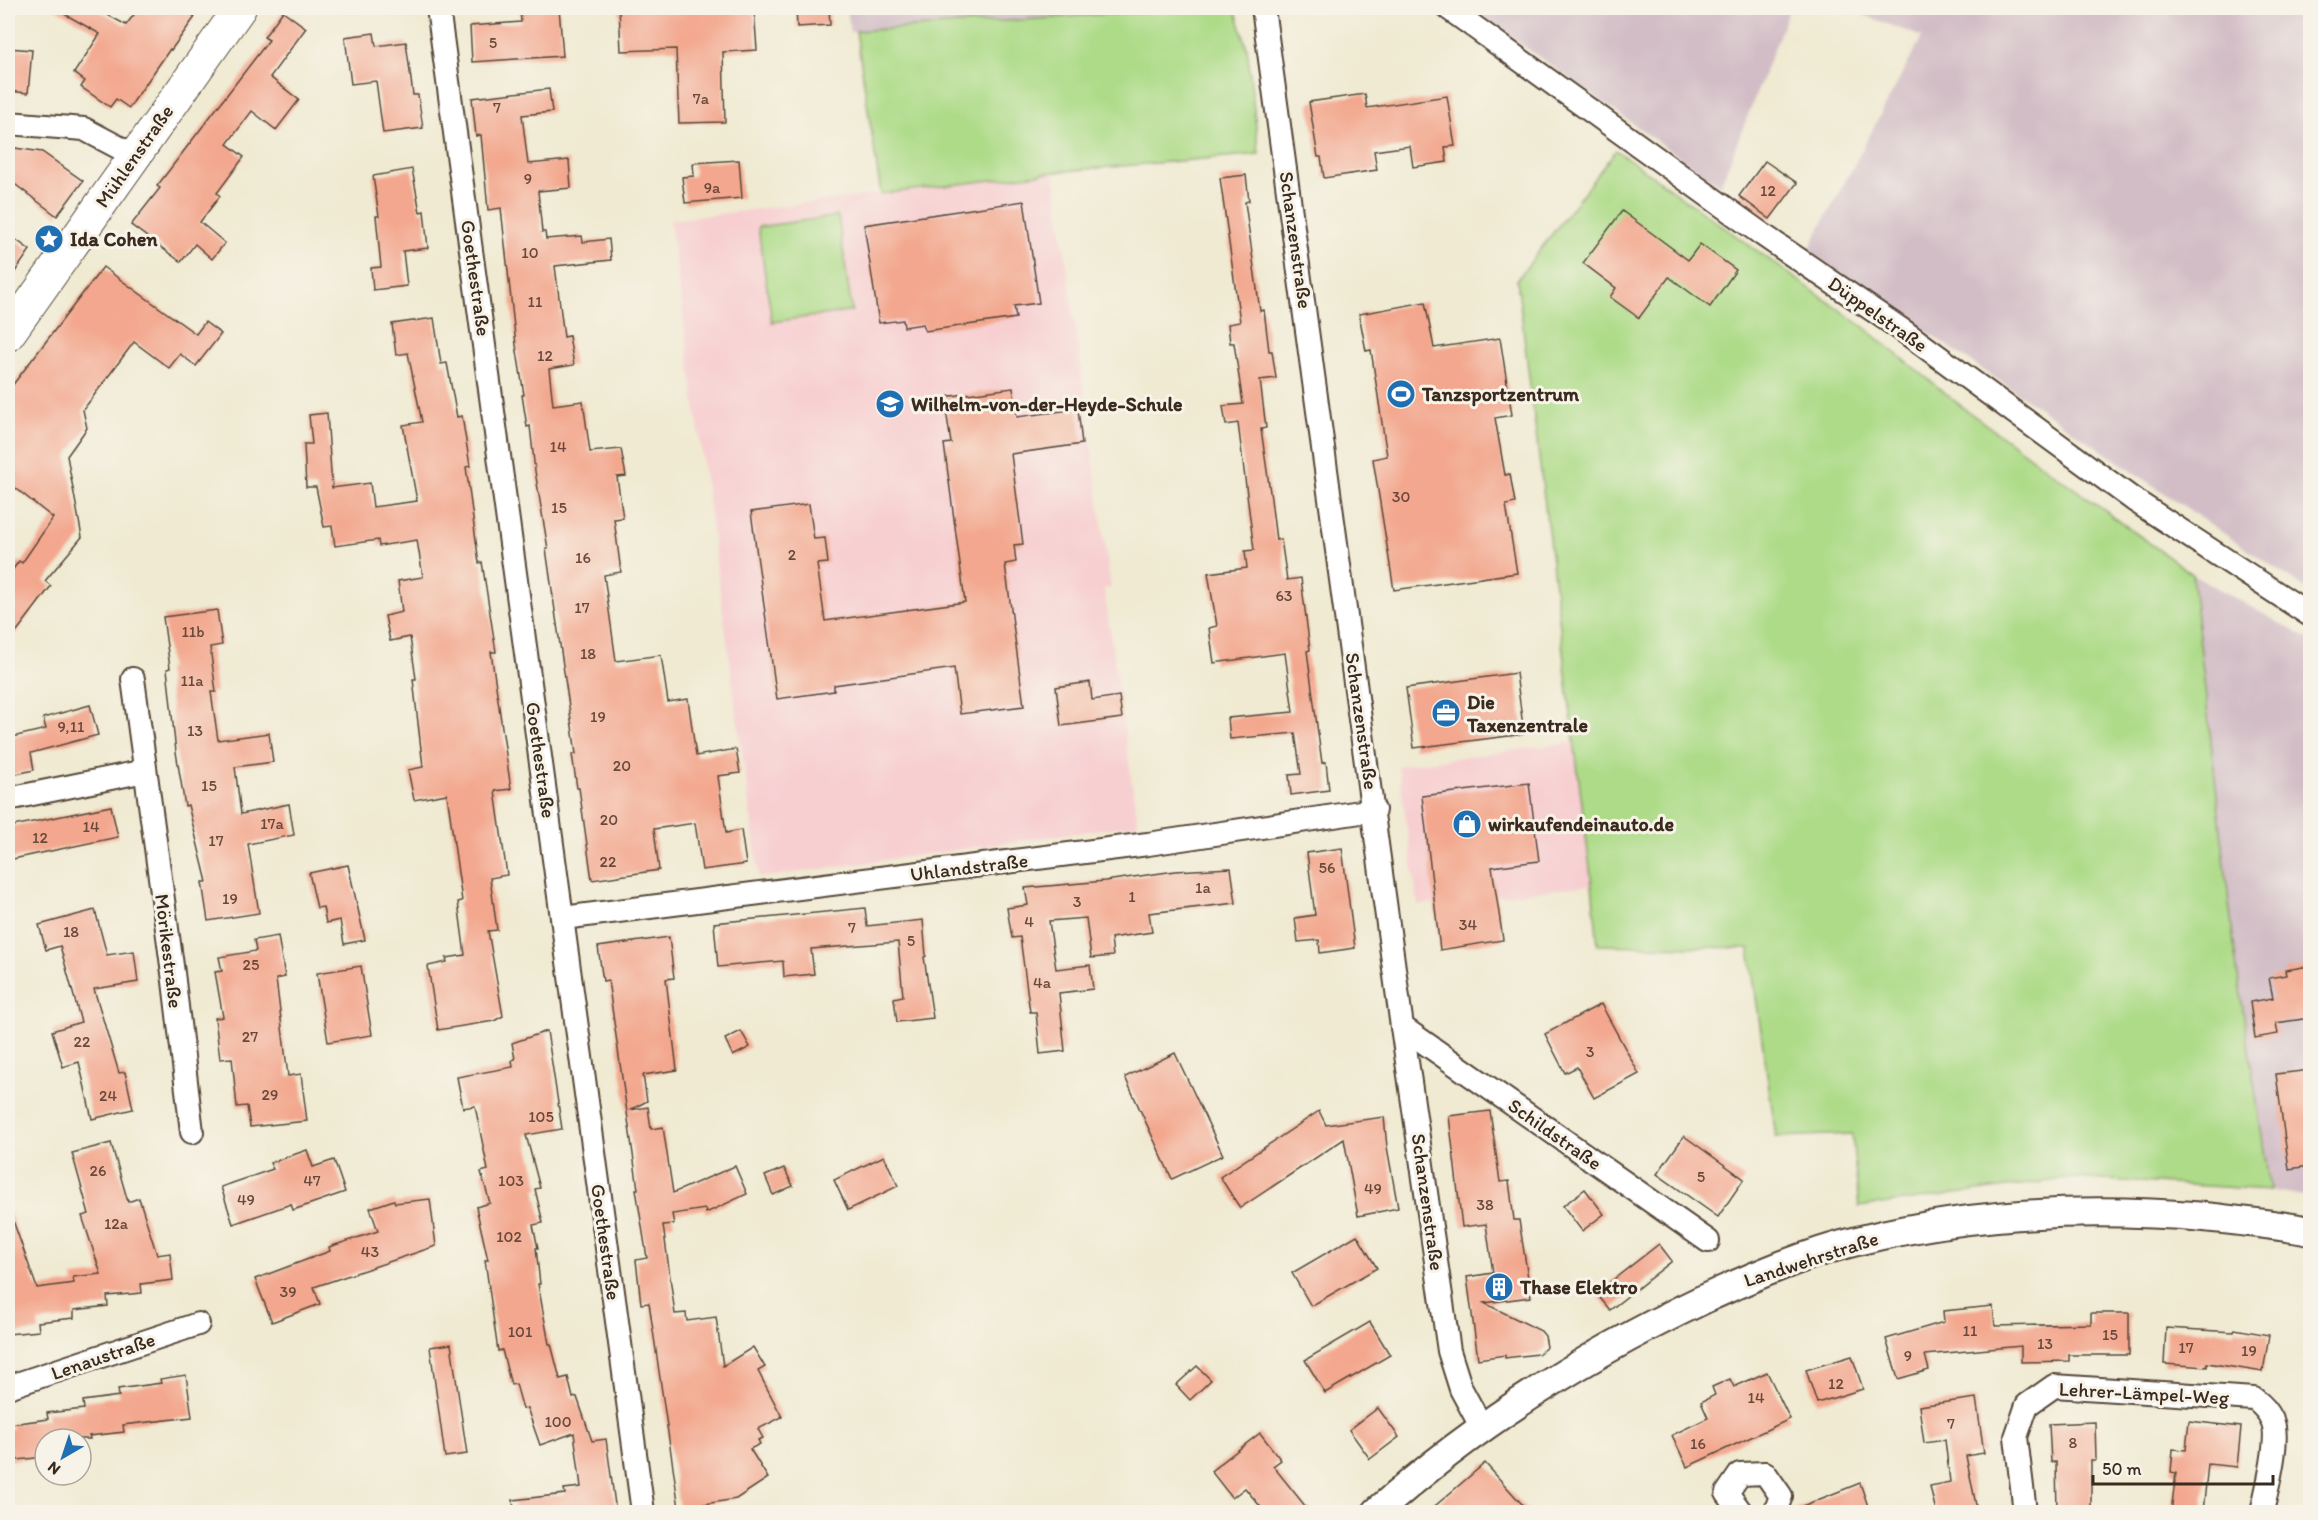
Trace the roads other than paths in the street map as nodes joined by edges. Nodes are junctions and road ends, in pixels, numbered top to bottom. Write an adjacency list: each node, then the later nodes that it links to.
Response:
1 (240, 8): 6 (main road, Mühlenstraße)
2 (438, 8): 13 (street, Goethestraße)
3 (1263, 8): 12 (street, Schanzenstraße)
4 (1448, 8): 8 (street, Düppelstraße)
5 (8, 123): 6 (street)
6 (135, 156): 7 (main road, Mühlenstraße)
7 (8, 335)
8 (2310, 615)
9 (133, 679): 10 (street, Mörikestraße)
10 (145, 771): 11 (street); 15 (street, Mörikestraße)
11 (8, 799)
12 (1374, 810): 13 (street, Uhlandstraße); 14 (street, Schanzenstraße)
13 (563, 918): 21 (street, Goethestraße)
14 (1402, 1027): 17 (street, Schildstraße); 20 (street, Schanzenstraße)
15 (192, 1132)
16 (2310, 1231): 20 (street, Landwehrstraße)
17 (1708, 1241)
18 (198, 1324): 19 (street, Lenaustraße)
19 (8, 1387)
20 (1482, 1428): 22 (street, Landwehrstraße)
21 (643, 1512)
22 (1377, 1512)
23 (1741, 1512): 24 (street)
24 (1775, 1512)
25 (2025, 1512): 26 (street, Lehrer-Lämpel-Weg)
26 (2262, 1512)

